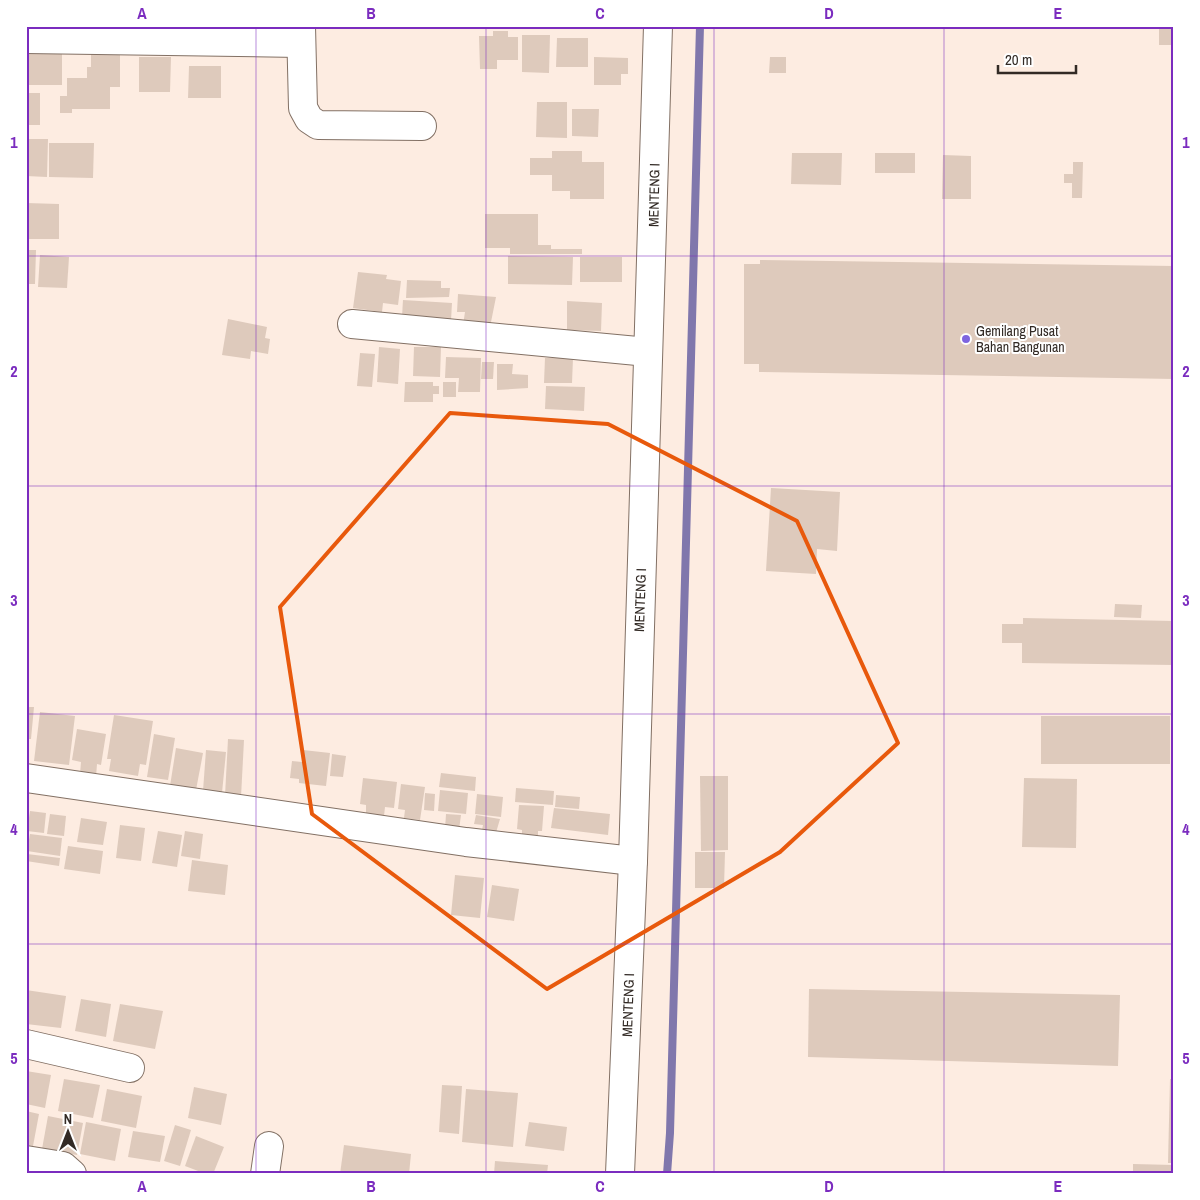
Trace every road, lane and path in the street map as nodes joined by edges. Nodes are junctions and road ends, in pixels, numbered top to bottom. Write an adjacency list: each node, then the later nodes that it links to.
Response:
1 (658, 26): 6 (street, MENTENG I)
2 (300, 34): 3 (street); 4 (street)
3 (26, 39)
4 (422, 126)
5 (352, 324): 6 (street)
6 (648, 352): 8 (street, MENTENG I)
7 (26, 778): 8 (street)
8 (633, 861): 15 (street, MENTENG I)
9 (26, 1044): 10 (street)
10 (130, 1068)
11 (269, 1146): 14 (street)
12 (26, 1160): 13 (street)
13 (72, 1174)
14 (265, 1174)
15 (620, 1174)

